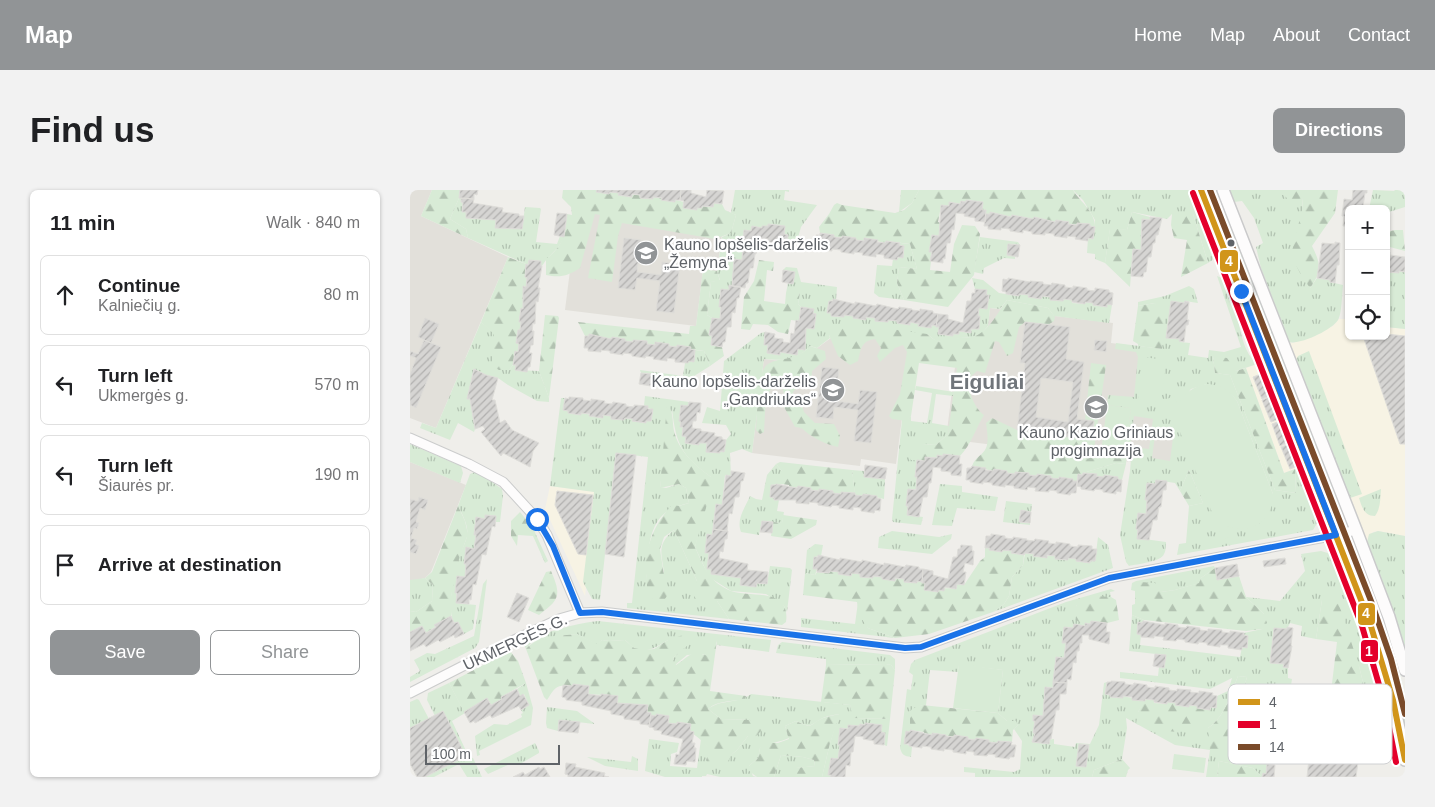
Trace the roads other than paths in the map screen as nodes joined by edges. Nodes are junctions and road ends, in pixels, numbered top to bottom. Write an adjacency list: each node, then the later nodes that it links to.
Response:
1 (1201, 190): 5 (main road)
2 (1223, 190): 4 (main road)
3 (410, 438): 6 (street)
4 (1356, 530): 5 (street, UKMERGĖS G.); 7 (main road)
5 (1336, 535): 6 (street, UKMERGĖS G.); 8 (main road)
6 (580, 613): 9 (street, UKMERGĖS G.)
7 (1405, 670)
8 (1389, 684)
9 (410, 693)
10 (1392, 697): 11 (main road)
11 (1405, 760)

